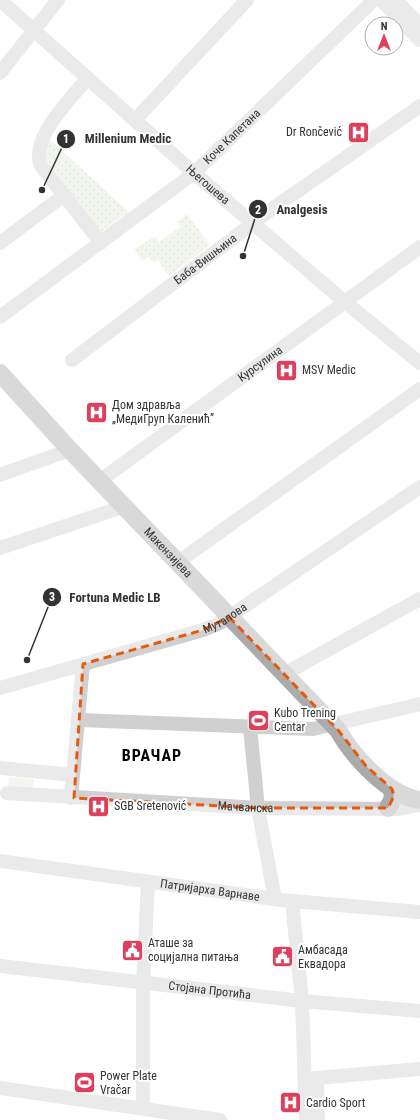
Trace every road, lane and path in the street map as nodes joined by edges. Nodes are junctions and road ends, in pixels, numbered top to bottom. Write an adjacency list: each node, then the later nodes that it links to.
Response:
1 (0, 0): 8 (street, Његошева)
2 (58, 0): 8 (street)
3 (247, 0): 13 (street)
4 (374, 0): 14 (street, Коче Капетана)
5 (382, 0): 9 (street)
6 (396, 0): 7 (street)
7 (420, 25)
8 (34, 30): 10 (street); 11 (street, Његошева)
9 (420, 40)
10 (0, 73)
11 (88, 78): 13 (street, Његошева); 15 (street)
12 (420, 106): 16 (street, Баба-Вишњина)
13 (135, 120): 14 (street, Његошева)
14 (194, 173): 16 (street, Његошева); 18 (street, Коче Капетана)
15 (64, 195): 17 (street); 18 (street)
16 (253, 223): 20 (street, Његошева); 22 (street, Баба-Вишњина)
17 (0, 243)
18 (101, 243): 21 (street, Коче Капетана)
19 (420, 247): 20 (street, Курсулина)
20 (345, 302): 23 (street, Његошева); 28 (street, Курсулина)
21 (0, 317)
22 (72, 360)
23 (420, 363)
24 (0, 373): 26 (main road, Макензијева)
25 (420, 389): 32 (street)
26 (70, 450): 27 (street); 28 (main road, Макензијева)
27 (0, 475)
28 (100, 480): 30 (main road, Макензијева)
29 (420, 488): 34 (street, Мутапова)
30 (125, 506): 31 (street); 32 (main road, Макензијева)
31 (0, 548)
32 (178, 562): 34 (main road, Макензијева)
33 (420, 599): 36 (street)
34 (229, 617): 35 (street, Мутапова); 36 (main road, Макензијева)
35 (83, 664): 37 (street, Мутапова); 39 (street)
36 (284, 674): 41 (main road, Макензијева)
37 (0, 688)
38 (420, 704): 41 (street)
39 (78, 720): 40 (street); 43 (street)
40 (250, 727): 41 (street); 50 (street)
41 (335, 728): 44 (main road, Макензијева); 46 (main road, Макензијева)
42 (0, 768): 43 (street)
43 (73, 775): 47 (street)
44 (392, 789): 48 (main road, Макензијева); 51 (main road)
45 (7, 793): 47 (street, Мачванска)
46 (420, 794)
47 (71, 798): 50 (street, Мачванска)
48 (420, 800)
49 (420, 805): 51 (street, Мачванска)
50 (258, 808): 51 (street, Мачванска); 54 (street)
51 (388, 808)
52 (0, 861): 53 (street, Патријарха Варнаве)
53 (148, 882): 54 (street, Патријарха Варнаве); 58 (street)
54 (275, 899): 55 (street, Патријарха Варнаве)
55 (292, 901): 56 (street, Патријарха Варнаве); 59 (street)
56 (420, 912)
57 (0, 966): 58 (street, Стојана Протића)
58 (143, 983): 59 (street, Стојана Протића); 64 (street)
59 (302, 1001): 60 (street, Стојана Протића); 62 (street)
60 (420, 1011)
61 (420, 1069): 62 (street)
62 (311, 1078): 66 (street); 67 (street)
63 (0, 1088): 64 (street)
64 (143, 1108): 65 (street)
65 (220, 1120)
66 (306, 1120)
67 (318, 1120)

